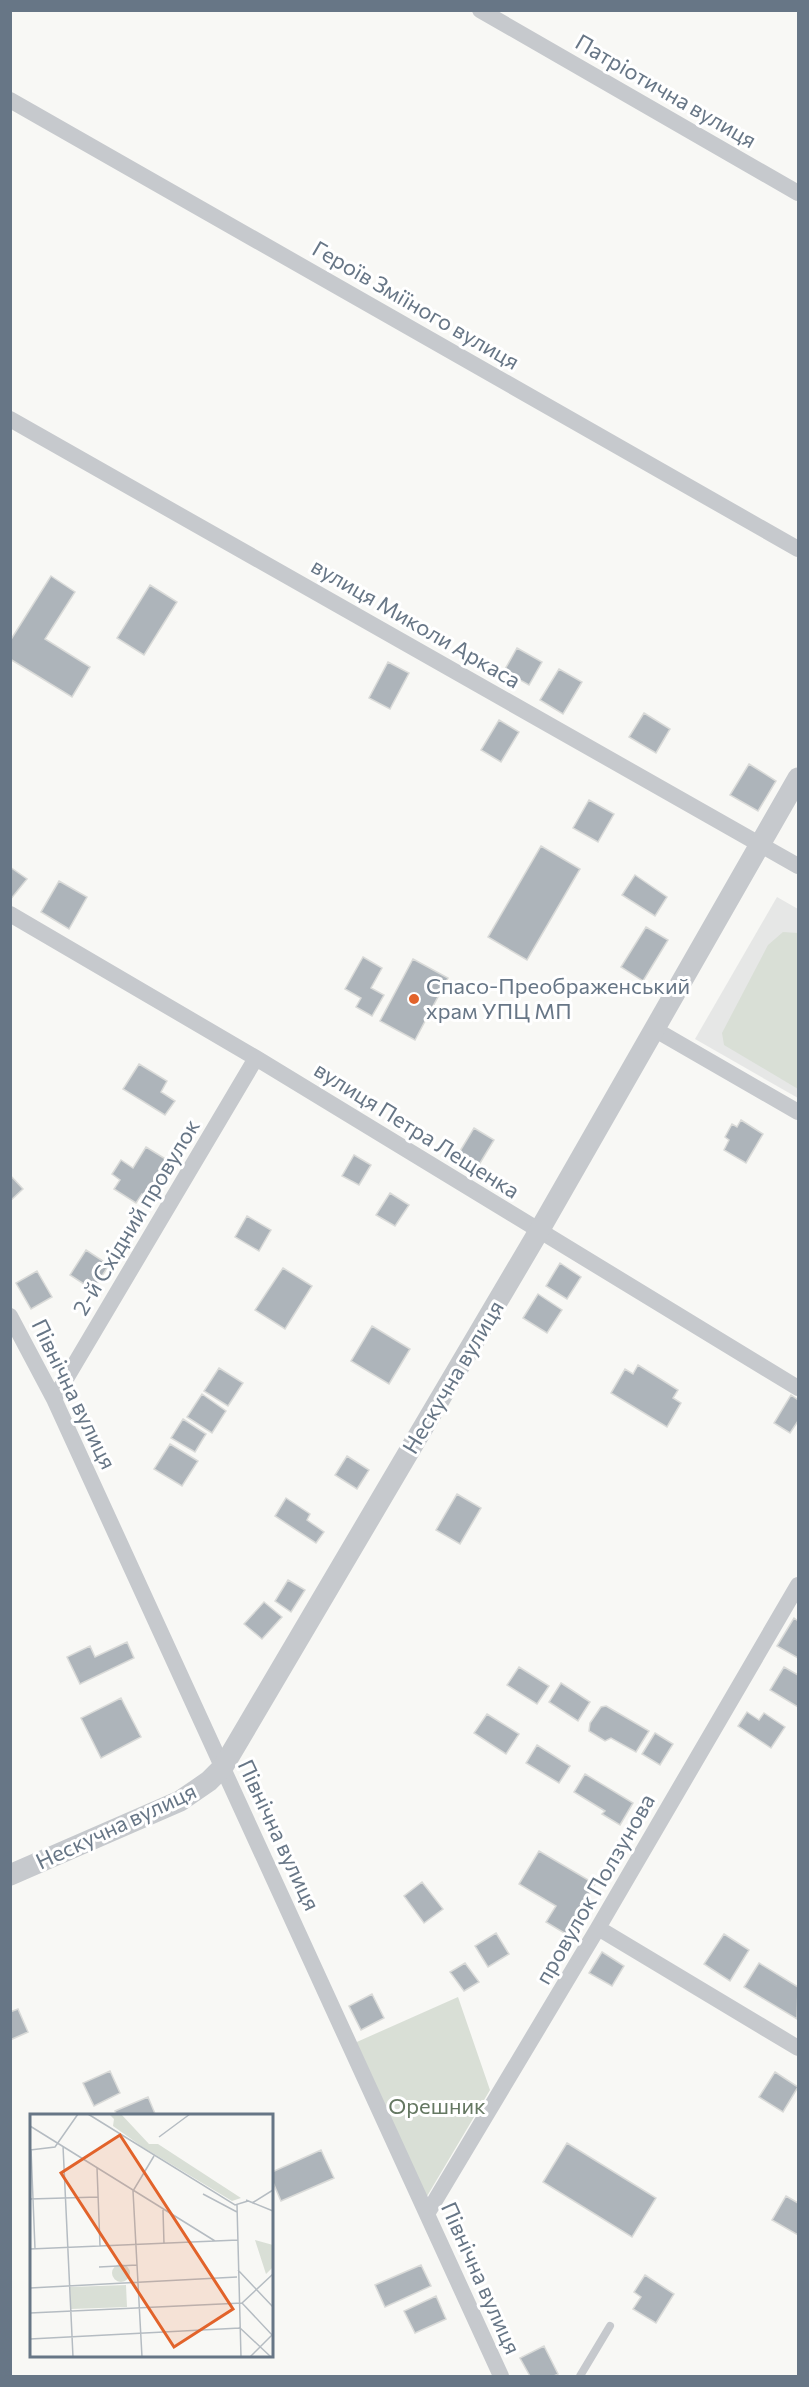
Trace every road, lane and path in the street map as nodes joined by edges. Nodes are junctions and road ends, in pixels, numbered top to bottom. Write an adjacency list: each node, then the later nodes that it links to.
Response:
1 (480, 10): 3 (street, Патріотична вулиця)
2 (10, 100): 5 (street, Героїв Зміїного вулиця)
3 (798, 193)
4 (10, 419): 7 (street, вулиця Миколи Аркаса)
5 (798, 549)
6 (798, 778): 7 (street, Нескучна вулиця)
7 (760, 844): 8 (street, вулиця Миколи Аркаса); 10 (street, Нескучна вулиця)
8 (798, 866)
9 (10, 914): 11 (street, вулиця Петра Лещенка)
10 (654, 1029): 12 (street); 13 (street, Нескучна вулиця)
11 (256, 1058): 13 (street, вулиця Петра Лещенка); 16 (street, 2-й Східний провулок)
12 (798, 1112)
13 (539, 1231): 15 (street, вулиця Петра Лещенка); 18 (street, Нескучна вулиця)
14 (10, 1316): 16 (street, Північна вулиця)
15 (798, 1388)
16 (54, 1399): 18 (street, Північна вулиця)
17 (798, 1585): 20 (street, провулок Ползунова)
18 (223, 1767): 19 (street, Нескучна вулиця); 22 (street, Північна вулиця)
19 (10, 1875)
20 (598, 1928): 21 (street); 22 (street, провулок Ползунова)
21 (798, 2048)
22 (427, 2214): 24 (street, Північна вулиця)
23 (610, 2326): 25 (lane)
24 (501, 2376)
25 (580, 2376)

